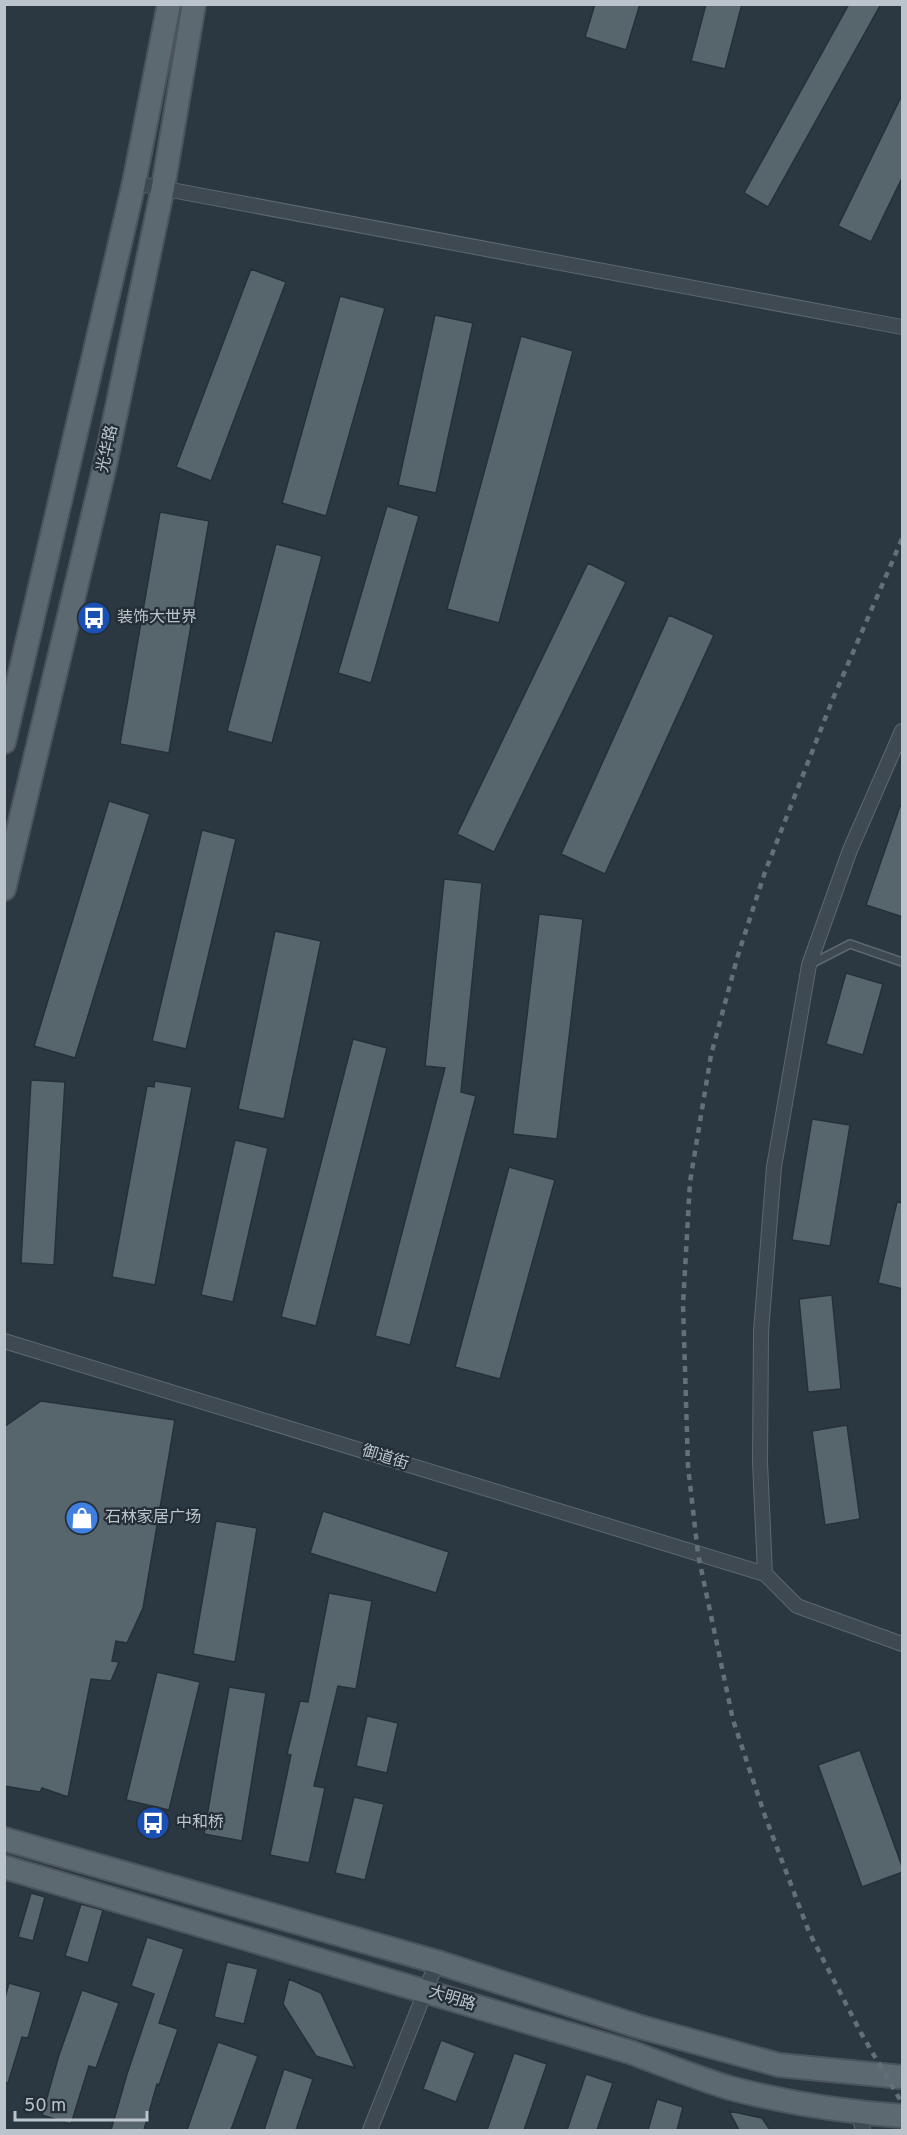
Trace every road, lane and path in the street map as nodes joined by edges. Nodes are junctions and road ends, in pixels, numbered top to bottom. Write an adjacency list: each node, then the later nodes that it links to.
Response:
1 (169, 4): 3 (main road)
2 (194, 4): 4 (main road, 光华路)
3 (134, 183): 4 (street); 7 (main road)
4 (163, 187): 5 (street); 8 (main road, 光华路)
5 (903, 327)
6 (903, 731): 10 (street)
7 (4, 742)
8 (4, 889)
9 (903, 962): 10 (lane)
10 (809, 965): 12 (street)
11 (4, 1341): 12 (street, 御道街)
12 (765, 1574): 13 (street)
13 (903, 1644)
14 (4, 1839): 16 (main road, 大明路)
15 (4, 1867): 17 (main road, 大明路)
16 (436, 1962): 17 (street); 18 (main road, 大明路)
17 (424, 1990): 20 (main road, 大明路); 21 (street)
18 (903, 2077)
19 (903, 2116): 20 (main road, 大明路)
20 (860, 2121)
21 (370, 2130)

